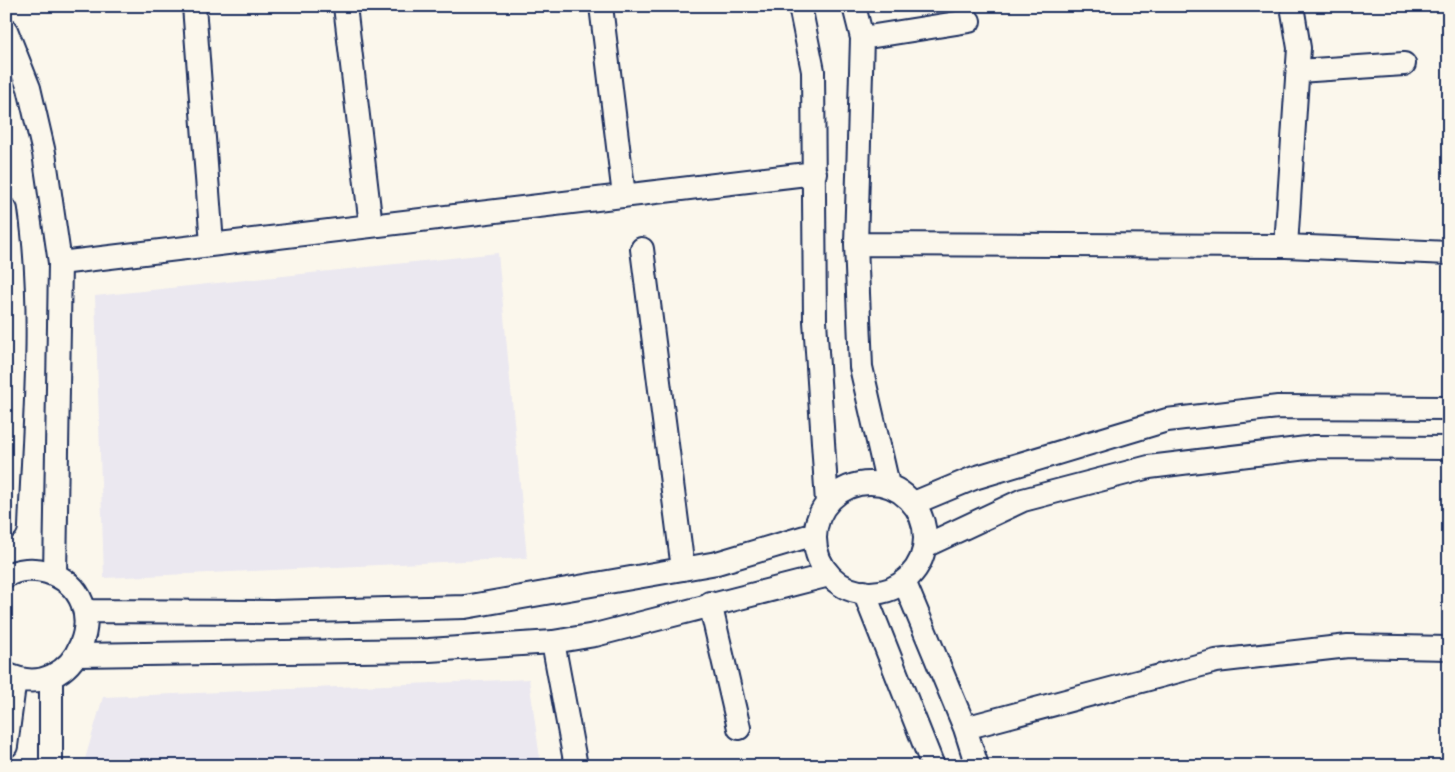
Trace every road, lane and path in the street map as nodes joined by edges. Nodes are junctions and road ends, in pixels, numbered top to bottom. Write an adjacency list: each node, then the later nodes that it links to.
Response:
1 (194, 6): 16 (street)
2 (345, 6): 15 (street)
3 (601, 6): 13 (street)
4 (800, 6): 12 (street)
5 (854, 6): 9 (street)
6 (1292, 6): 11 (street)
7 (969, 21): 9 (street)
8 (6, 30): 21 (street)
9 (862, 38): 17 (street)
10 (1404, 64): 11 (street)
11 (1298, 71): 18 (street)
12 (815, 173): 13 (street); 25 (street)
13 (624, 196): 15 (street)
14 (6, 210): 27 (street)
15 (371, 226): 16 (street)
16 (212, 244): 21 (street)
17 (856, 244): 18 (street); 24 (street)
18 (1286, 246): 20 (street)
19 (642, 249): 30 (street)
20 (1449, 253)
21 (60, 263): 31 (street)
22 (1449, 408): 26 (street)
23 (1449, 448): 29 (street)
24 (888, 485): 25 (street); 26 (street)
25 (827, 504): 28 (street)
26 (914, 504): 29 (street)
27 (6, 528)
28 (815, 534): 30 (street); 32 (street)
29 (925, 546): 34 (street)
30 (683, 569): 37 (street)
31 (55, 575): 33 (street); 37 (street)
32 (829, 575): 35 (street); 36 (street)
33 (6, 576)
34 (904, 581): 35 (street); 44 (street)
35 (864, 592): 48 (street)
36 (710, 603): 38 (street); 43 (street)
37 (85, 611): 40 (street)
38 (553, 642): 40 (street); 47 (street)
39 (1449, 648): 44 (street)
40 (77, 655): 42 (street)
41 (11, 676): 42 (street); 45 (street)
42 (50, 677): 46 (street)
43 (739, 728)
44 (965, 728): 49 (street)
45 (6, 746)
46 (51, 766)
47 (576, 766)
48 (933, 766)
49 (977, 766)

